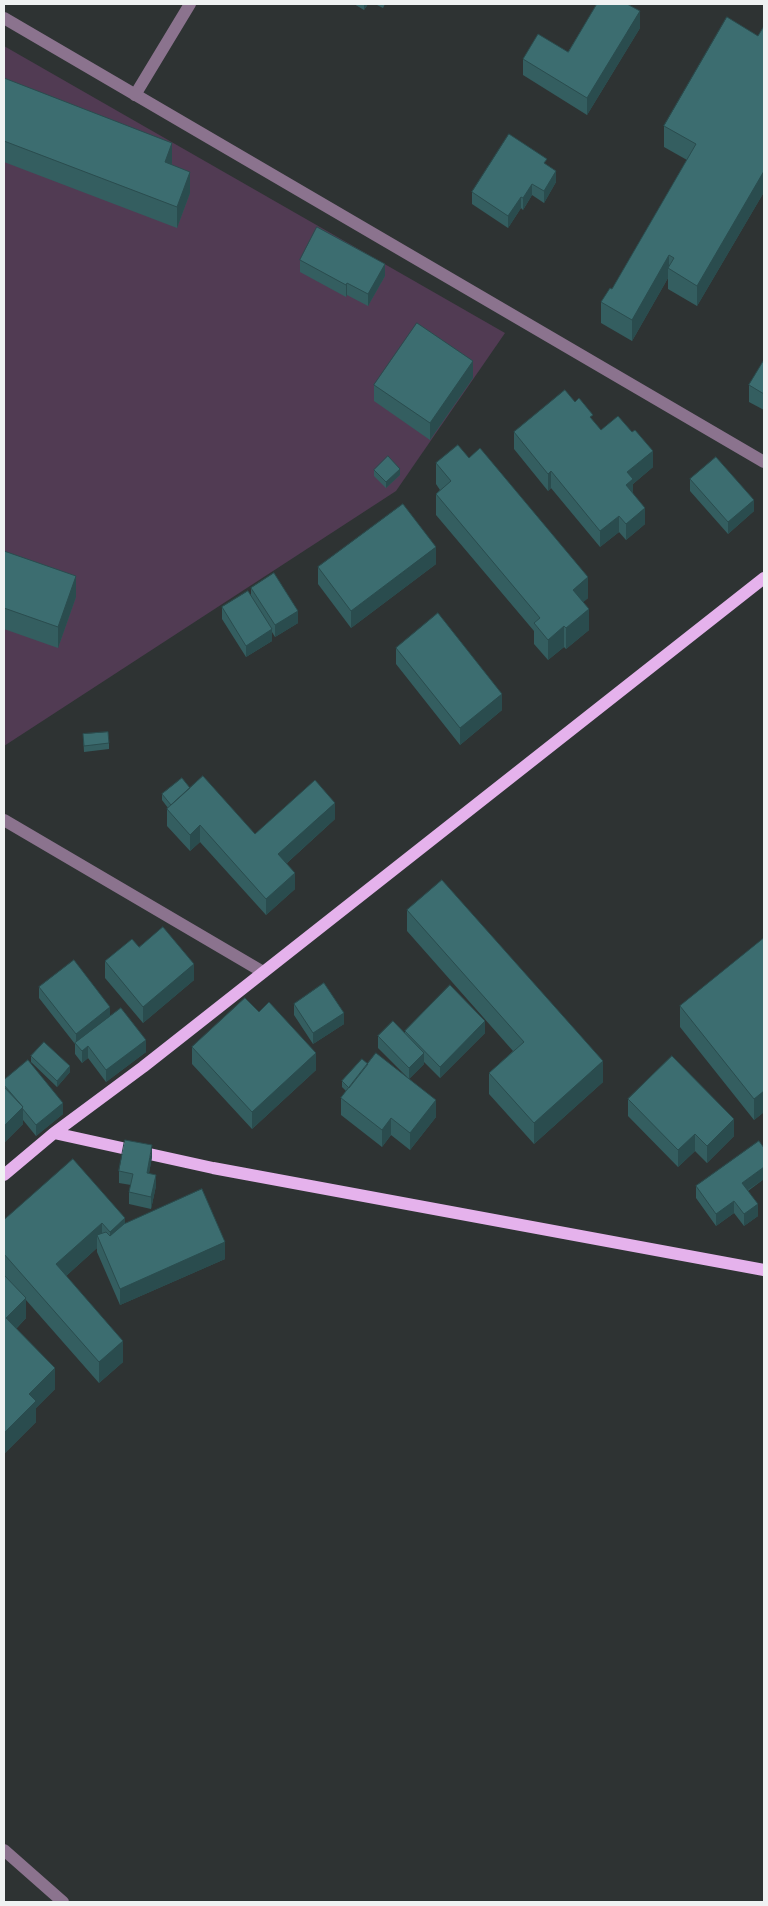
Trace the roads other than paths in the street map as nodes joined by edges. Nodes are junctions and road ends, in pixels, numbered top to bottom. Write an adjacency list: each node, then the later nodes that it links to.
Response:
1 (190, 4): 3 (street)
2 (4, 18): 3 (street)
3 (135, 95): 4 (street)
4 (764, 462)
5 (764, 578): 7 (main road)
6 (4, 820): 7 (street)
7 (263, 972): 8 (main road)
8 (54, 1133): 9 (main road); 10 (main road)
9 (4, 1175)
10 (764, 1270)
11 (4, 1850): 12 (street)
12 (63, 1902)

